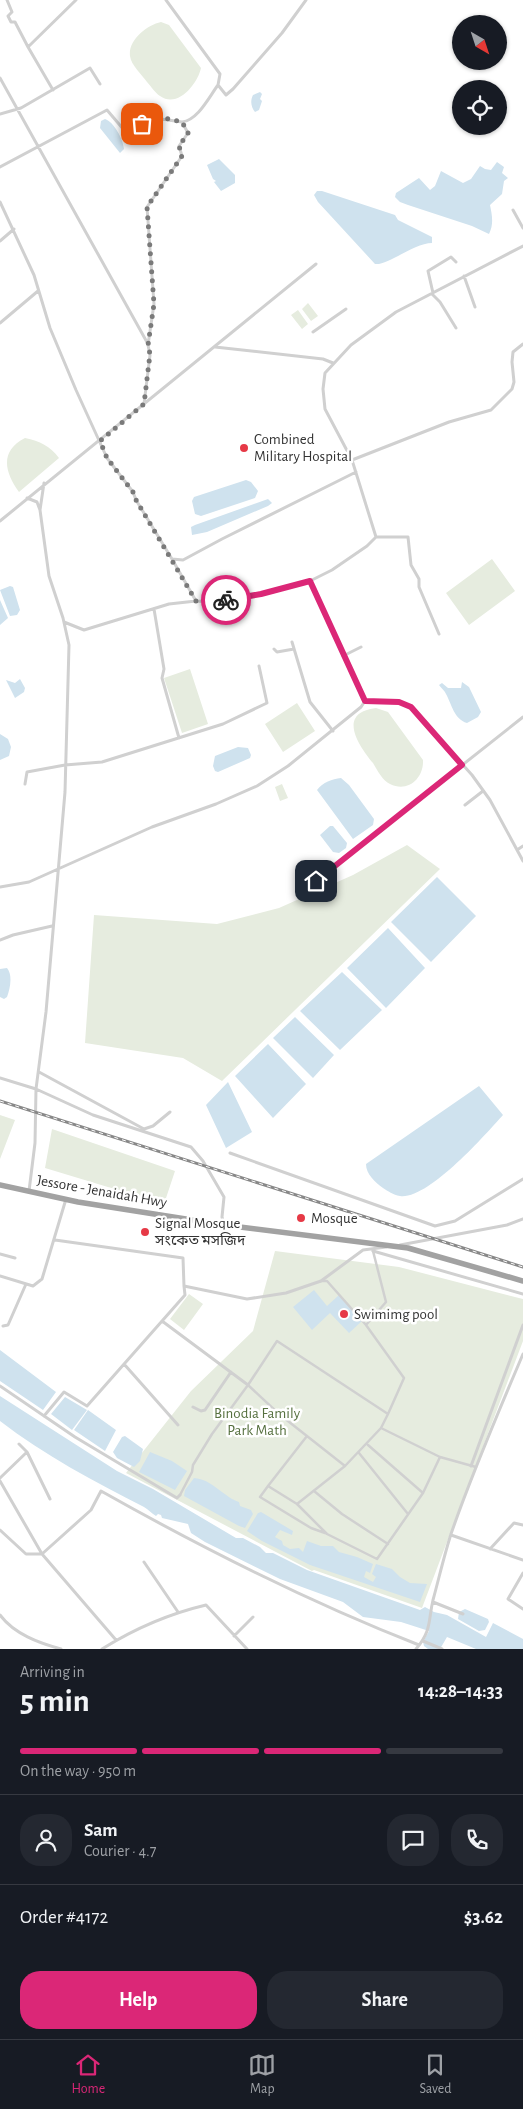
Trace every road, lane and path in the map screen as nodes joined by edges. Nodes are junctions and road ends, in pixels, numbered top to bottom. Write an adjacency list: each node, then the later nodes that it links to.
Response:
1 (7, 0): 5 (street)
2 (76, 0): 5 (street)
3 (166, 0): 8 (street)
4 (306, 0): 8 (street)
5 (28, 47): 9 (street)
6 (0, 78): 12 (street)
7 (100, 84): 9 (street)
8 (218, 85): 11 (street)
9 (53, 90): 10 (street)
10 (0, 114)
11 (182, 122): 12 (street); 31 (street)
12 (38, 147): 13 (street); 31 (street)
13 (0, 167)
14 (0, 202): 17 (street)
15 (513, 210): 16 (street)
16 (523, 228)
17 (14, 229): 18 (street); 23 (street)
18 (0, 241)
19 (523, 246): 22 (street)
20 (456, 262): 24 (street)
21 (316, 264): 32 (street)
22 (464, 276): 24 (street); 25 (street)
23 (38, 291): 27 (street); 35 (street)
24 (432, 293): 28 (street); 33 (street)
25 (474, 307)
26 (346, 309): 29 (street)
27 (0, 323)
28 (456, 328)
29 (313, 332)
30 (523, 344): 36 (street)
31 (148, 345): 34 (street)
32 (214, 347): 33 (street); 34 (street)
33 (333, 363): 36 (street)
34 (144, 404): 35 (street)
35 (100, 441): 38 (street); 43 (street)
36 (352, 460): 37 (street)
37 (356, 472): 42 (street); 43 (street)
38 (44, 483): 39 (street); 40 (street)
39 (27, 498): 40 (street); 41 (street)
40 (40, 510): 47 (street)
41 (0, 521)
42 (376, 537): 44 (street); 48 (street)
43 (172, 559): 45 (street)
44 (310, 581): 45 (street); 53 (street)
45 (196, 601): 46 (street)
46 (154, 609): 47 (street); 58 (street)
47 (64, 622): 59 (street)
48 (439, 634)
49 (292, 642): 52 (street)
50 (361, 647): 53 (street)
51 (274, 649): 52 (street)
52 (294, 649): 57 (street)
53 (343, 656): 55 (street)
54 (259, 666): 58 (street)
55 (365, 701): 57 (street); 60 (street)
56 (523, 717): 60 (street)
57 (332, 731): 67 (street)
58 (178, 738): 59 (street)
59 (66, 765): 61 (street); 67 (street)
60 (462, 765): 62 (street); 69 (street)
61 (25, 784)
62 (483, 791): 63 (street); 65 (street)
63 (465, 805)
64 (523, 846): 65 (street)
65 (517, 850): 66 (street)
66 (523, 861)
67 (58, 867): 68 (street); 70 (street)
68 (0, 887)
69 (308, 888)
70 (52, 926): 71 (street); 72 (street)
71 (0, 940)
72 (39, 1072): 74 (street); 75 (street)
73 (0, 1078): 74 (street)
74 (36, 1089): 79 (street); 82 (street)
75 (170, 1112)
76 (230, 1153): 77 (street)
77 (523, 1180)
78 (0, 1185): 79 (highway, Jessore - Jenaidah Hwy)
79 (29, 1191): 80 (highway, Jessore - Jenaidah Hwy)
80 (66, 1199): 82 (highway, Jessore - Jenaidah Hwy); 83 (street)
81 (523, 1219): 84 (street)
82 (224, 1225): 84 (highway, Jessore - Jenaidah Hwy)
83 (55, 1240): 91 (street); 92 (street)
84 (396, 1246): 89 (highway, Jessore - Jenaidah Hwy); 90 (street)
85 (373, 1251): 93 (street); 95 (street)
86 (0, 1254): 87 (street)
87 (15, 1258)
88 (0, 1276): 91 (street)
89 (523, 1281)
90 (321, 1282): 92 (street); 95 (street)
91 (26, 1284): 97 (street)
92 (184, 1286): 94 (street)
93 (523, 1294)
94 (162, 1321): 99 (street); 100 (street)
95 (366, 1325): 104 (street)
96 (523, 1325): 115 (street)
97 (3, 1326)
98 (523, 1354): 115 (street)
99 (124, 1364): 105 (street); 106 (street)
100 (231, 1372): 101 (street); 103 (street)
101 (248, 1385): 104 (street); 108 (street); 120 (street)
102 (0, 1386): 105 (street)
103 (193, 1407)
104 (388, 1414): 107 (street)
105 (44, 1416): 120 (street)
106 (178, 1425)
107 (381, 1428): 110 (street); 113 (street)
108 (307, 1436): 114 (street); 117 (street)
109 (19, 1444): 111 (street)
110 (368, 1445): 112 (street); 119 (street)
111 (27, 1452): 116 (street); 121 (street)
112 (359, 1453): 114 (street); 123 (street)
113 (440, 1458): 115 (street); 119 (street)
114 (345, 1466): 118 (street)
115 (473, 1466): 127 (street)
116 (0, 1480): 130 (street)
117 (268, 1486): 122 (street); 126 (street)
118 (314, 1491): 122 (street); 128 (street)
119 (423, 1493): 123 (street)
120 (180, 1495)
121 (50, 1499)
122 (298, 1504): 126 (street)
123 (408, 1514): 128 (street)
124 (523, 1525): 129 (street)
125 (0, 1530): 130 (street)
126 (327, 1534): 128 (street)
127 (451, 1535): 129 (street); 134 (street)
128 (388, 1544)
129 (490, 1549): 131 (street)
130 (42, 1554): 141 (street); 143 (street)
131 (523, 1560)
132 (144, 1562): 136 (street)
133 (523, 1573): 135 (street)
134 (433, 1602): 137 (street); 142 (street)
135 (523, 1609)
136 (178, 1612): 140 (street); 141 (street)
137 (464, 1614)
138 (0, 1615): 144 (street)
139 (252, 1617): 140 (street)
140 (234, 1636): 146 (street)
141 (116, 1640): 145 (street)
142 (423, 1640): 143 (street); 148 (street)
143 (419, 1645): 147 (street)
144 (61, 1649)
145 (102, 1649)
146 (247, 1649)
147 (416, 1649)
148 (442, 1649)

